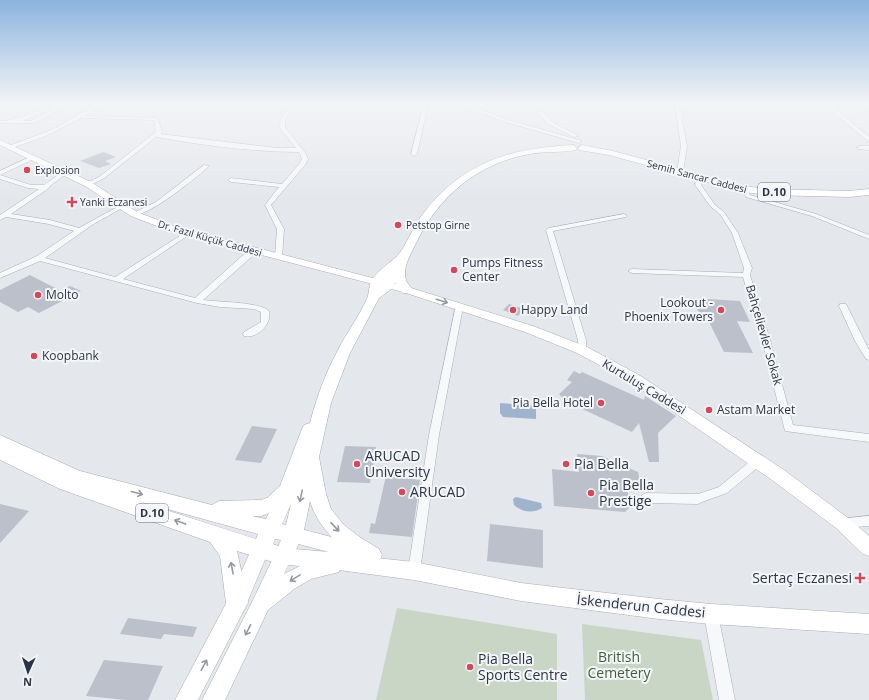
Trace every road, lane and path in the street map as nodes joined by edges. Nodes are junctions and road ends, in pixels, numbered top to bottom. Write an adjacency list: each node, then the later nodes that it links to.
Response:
1 (39, 137): 11 (street)
2 (154, 137): 24 (street)
3 (165, 137): 14 (street)
4 (289, 137): 14 (street)
5 (418, 137): 15 (street)
6 (553, 137): 9 (street)
7 (575, 137): 10 (street)
8 (682, 137): 20 (street)
9 (568, 142): 10 (main road, Semih Sancar Caddesi / D.10); 10 (street); 39 (main road, Semih Sancar Caddesi / D.10)
10 (583, 144): 20 (main road, Semih Sancar Caddesi / D.10)
11 (4, 145): 16 (street, Dr. Fazıl Küçük Caddesi)
12 (860, 148): 13 (street)
13 (869, 148)
14 (300, 150): 25 (street)
15 (414, 154)
16 (32, 158): 18 (street); 19 (street, Dr. Fazıl Küçük Caddesi)
17 (206, 166): 30 (street)
18 (0, 172)
19 (65, 172): 24 (street, Dr. Fazıl Küçük Caddesi); 26 (street)
20 (680, 172): 22 (main road, Semih Sancar Caddesi / D.10)
21 (0, 177): 26 (street)
22 (699, 178): 27 (main road, Semih Sancar Caddesi / D.10); 41 (street)
23 (231, 180): 25 (street)
24 (88, 184): 29 (street, Dr. Fazıl Küçük Caddesi)
25 (283, 186): 37 (street)
26 (47, 187): 31 (street)
27 (743, 189): 28 (main road, Semih Sancar Caddesi / D.10); 35 (street)
28 (869, 192)
29 (122, 206): 30 (street, Dr. Fazıl Küçük Caddesi); 33 (street)
30 (134, 214): 34 (street, Dr. Fazıl Küçük Caddesi)
31 (2, 216): 33 (street)
32 (624, 216): 51 (street)
33 (80, 231): 38 (street)
34 (188, 233): 36 (street, Dr. Fazıl Küçük Caddesi); 43 (street)
35 (869, 237)
36 (254, 250): 37 (street, Dr. Fazıl Küçük Caddesi); 47 (street)
37 (279, 257): 45 (street, Dr. Fazıl Küçük Caddesi)
38 (38, 258): 42 (street); 43 (street); 44 (street)
39 (402, 259): 45 (main road, Semih Sancar Caddesi / D.10); 46 (main road)
40 (632, 271): 41 (street, Bahçelievler Sokak)
41 (746, 275): 54 (street, Bahçelievler Sokak)
42 (0, 276)
43 (117, 279): 47 (street)
44 (0, 282)
45 (380, 288): 46 (street, Kurtuluş Caddesi); 53 (main road, Semih Sancar Caddesi / D.10)
46 (407, 290): 49 (street, Kurtuluş Caddesi, one-way to 49)
47 (197, 301): 50 (street)
48 (843, 306): 52 (street)
49 (459, 307): 51 (street, Kurtuluş Caddesi); 71 (street)
50 (247, 334)
51 (582, 350): 57 (street, Kurtuluş Caddesi)
52 (869, 357)
53 (323, 403): 56 (main road, D.10); 59 (main road, D.10)
54 (869, 438)
55 (2, 452): 58 (main road, D.10)
56 (311, 452): 65 (main road, D.10, one-way to 65); 70 (main road, one-way to 70)
57 (758, 461): 60 (street); 63 (street, Kurtuluş Caddesi)
58 (94, 487): 61 (main road, D.10, one-way to 61); 66 (main road, D.10, one-way to 58)
59 (288, 489): 61 (main road); 64 (main road, D.10)
60 (646, 498)
61 (194, 509): 64 (main road, D.10)
62 (869, 521): 63 (street)
63 (842, 524): 67 (street, Kurtuluş Caddesi)
64 (271, 529): 65 (main road); 68 (main road)
65 (292, 535): 69 (main road, D.10); 70 (street)
66 (217, 536): 68 (main road, D.10); 72 (main road, one-way to 66)
67 (869, 548)
68 (260, 550): 69 (main road, D.10); 72 (street)
69 (283, 556): 70 (street); 73 (street)
70 (366, 560): 71 (street, İskenderun Caddesi); 73 (street, one-way to 73)
71 (414, 572): 74 (street, İskenderun Caddesi)
72 (237, 603): 76 (street, one-way to 72)
73 (259, 609): 77 (street, one-way to 77)
74 (711, 614): 75 (street, İskenderun Caddesi); 78 (street)
75 (869, 624)
76 (186, 700)
77 (213, 700)
78 (727, 700)

